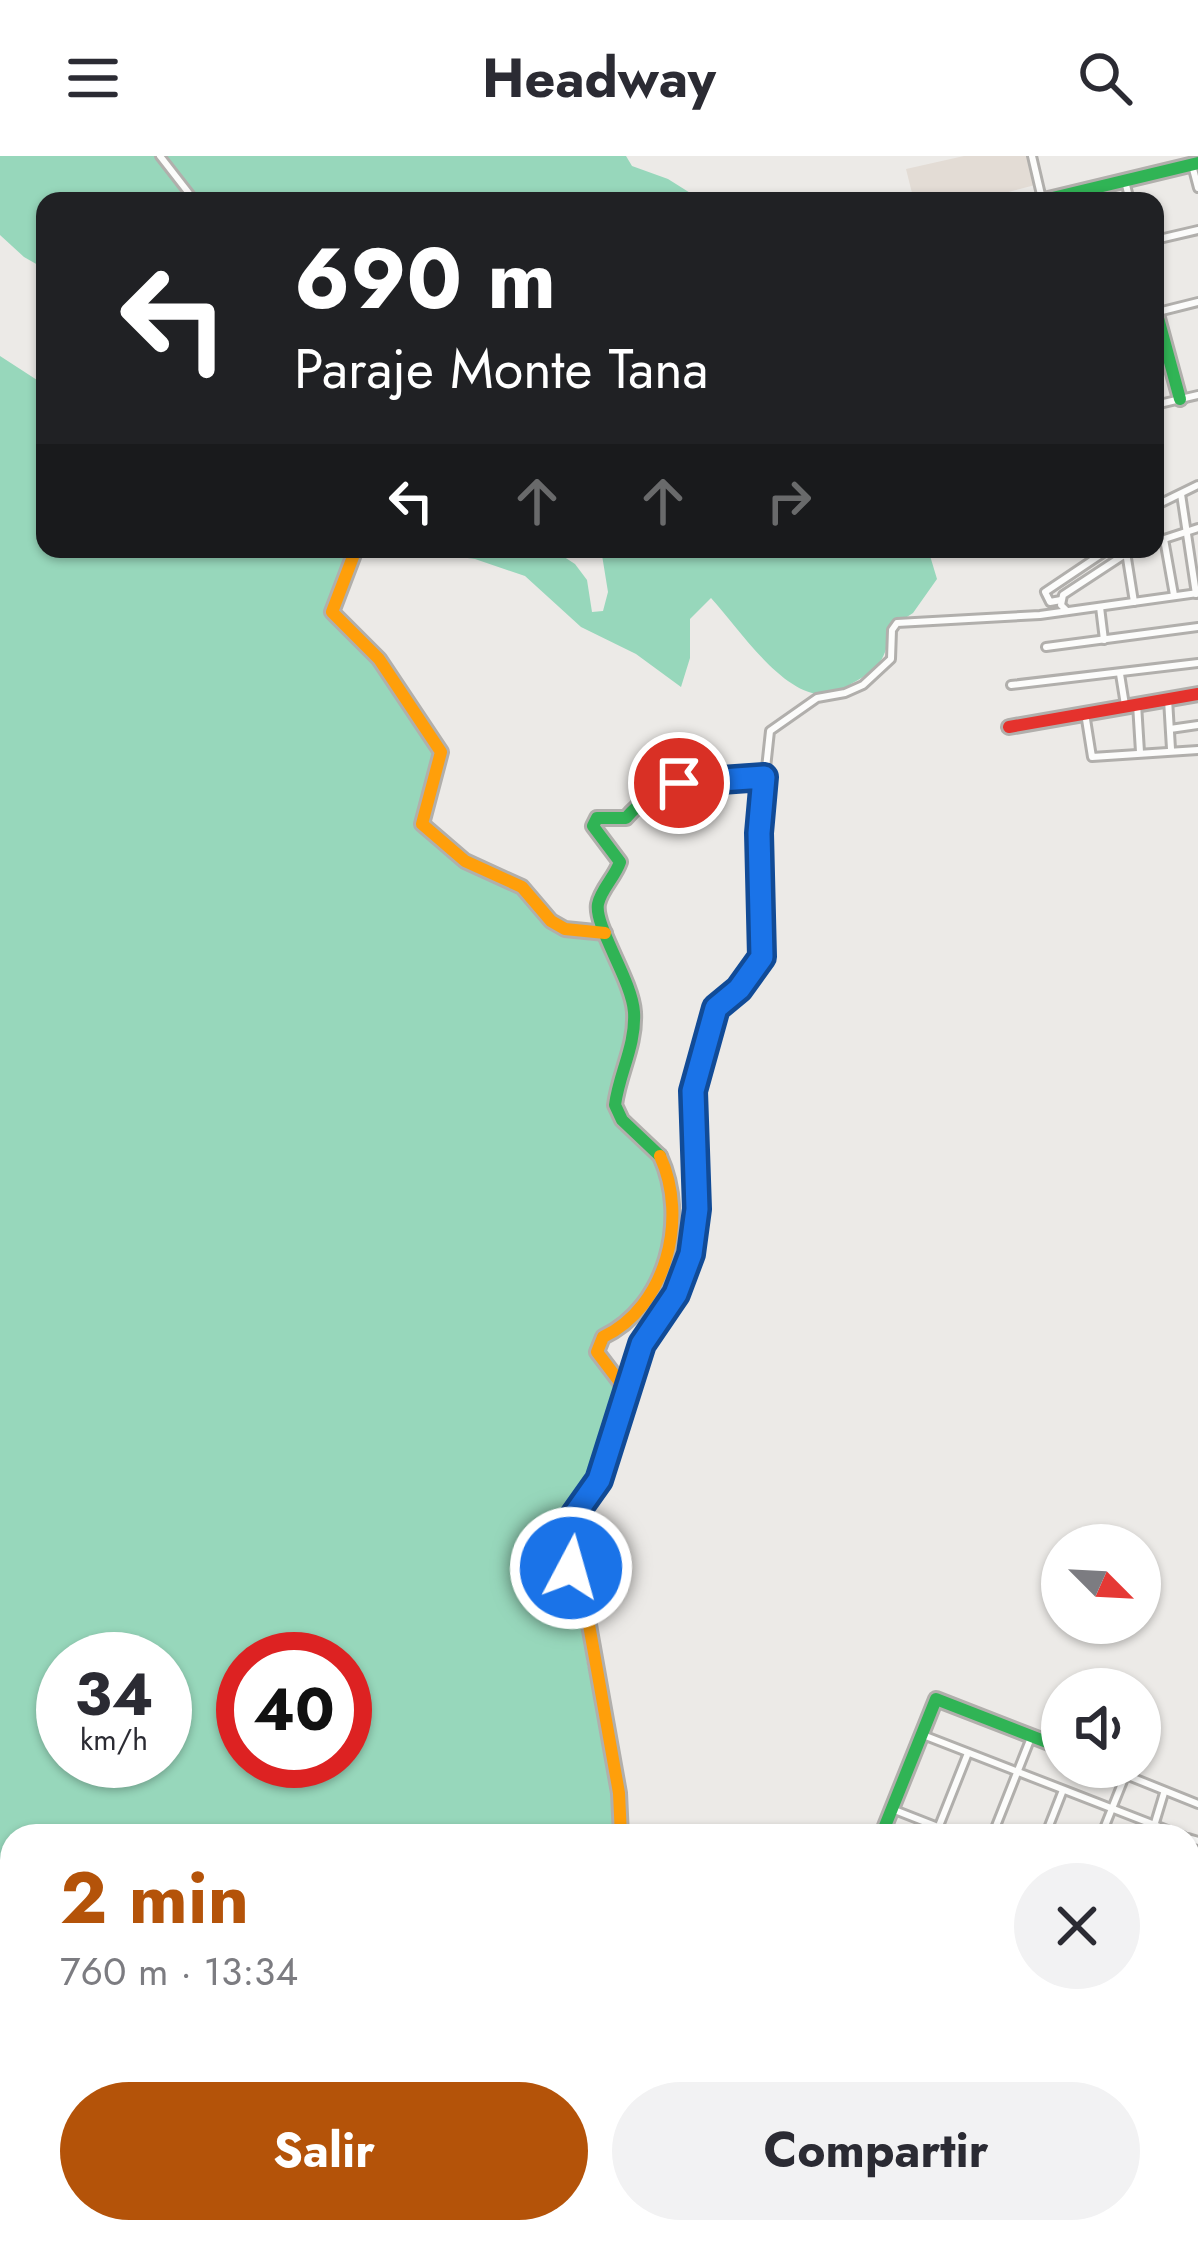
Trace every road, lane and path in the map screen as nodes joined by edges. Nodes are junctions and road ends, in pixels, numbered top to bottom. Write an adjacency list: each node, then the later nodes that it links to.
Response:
1 (160, 156): 6 (street)
2 (1032, 156): 7 (street)
3 (1193, 161): 4 (street); 5 (street)
4 (1125, 181): 8 (street); 9 (street)
5 (1198, 188)
6 (188, 192)
7 (1039, 192)
8 (1079, 192)
9 (1128, 192)
10 (1198, 230): 11 (street)
11 (1164, 238)
12 (1198, 302): 13 (street)
13 (1164, 309)
14 (1164, 340): 16 (street)
15 (1198, 395): 16 (street)
16 (1180, 399): 17 (street)
17 (1164, 403)
18 (1198, 485): 19 (street)
19 (1181, 494): 20 (street); 22 (street)
20 (1164, 502)
21 (1198, 528): 22 (street)
22 (1187, 532): 23 (street); 29 (street)
23 (1164, 540)
24 (1164, 556): 30 (street)
25 (354, 558): 54 (street)
26 (1094, 558): 31 (street)
27 (1117, 558): 32 (street)
28 (1129, 558): 33 (street)
29 (1197, 594): 30 (street)
30 (1175, 596): 33 (street)
31 (1046, 600): 32 (street); 36 (street)
32 (1061, 600): 35 (street)
33 (1134, 602): 34 (street)
34 (1100, 607): 35 (street); 38 (street)
35 (1067, 611): 36 (street)
36 (1043, 614): 53 (street)
37 (1198, 627): 38 (street)
38 (1104, 640): 39 (street)
39 (1046, 647)
40 (1198, 663): 41 (street)
41 (1120, 674): 42 (street); 45 (street)
42 (1011, 686)
43 (1198, 694): 44 (street)
44 (1168, 699): 45 (street); 49 (street)
45 (1131, 704): 46 (street); 52 (street)
46 (1085, 713): 48 (street); 52 (street)
47 (1198, 725): 49 (street)
48 (1009, 727)
49 (1170, 729): 51 (street)
50 (1198, 750): 51 (street)
51 (1171, 751): 52 (street)
52 (1140, 752)
53 (764, 777): 54 (street); 55 (street)
54 (605, 933): 55 (street)
55 (623, 1400): 68 (street)
56 (921, 1735): 57 (street); 59 (street); 66 (street)
57 (1032, 1735): 58 (street); 60 (street)
58 (1041, 1739)
59 (968, 1753): 60 (street); 71 (street)
60 (1018, 1773): 63 (street); 72 (street)
61 (1120, 1788): 67 (street)
62 (1153, 1788): 64 (street)
63 (1063, 1790): 67 (street); 73 (street)
64 (1164, 1793): 65 (street); 76 (street)
65 (1198, 1804)
66 (892, 1809): 69 (street); 70 (street)
67 (1112, 1810): 74 (street); 75 (street)
68 (620, 1824)
69 (886, 1824)
70 (921, 1824)
71 (940, 1824)
72 (997, 1824)
73 (1050, 1824)
74 (1106, 1824)
75 (1137, 1824)
76 (1154, 1824)

